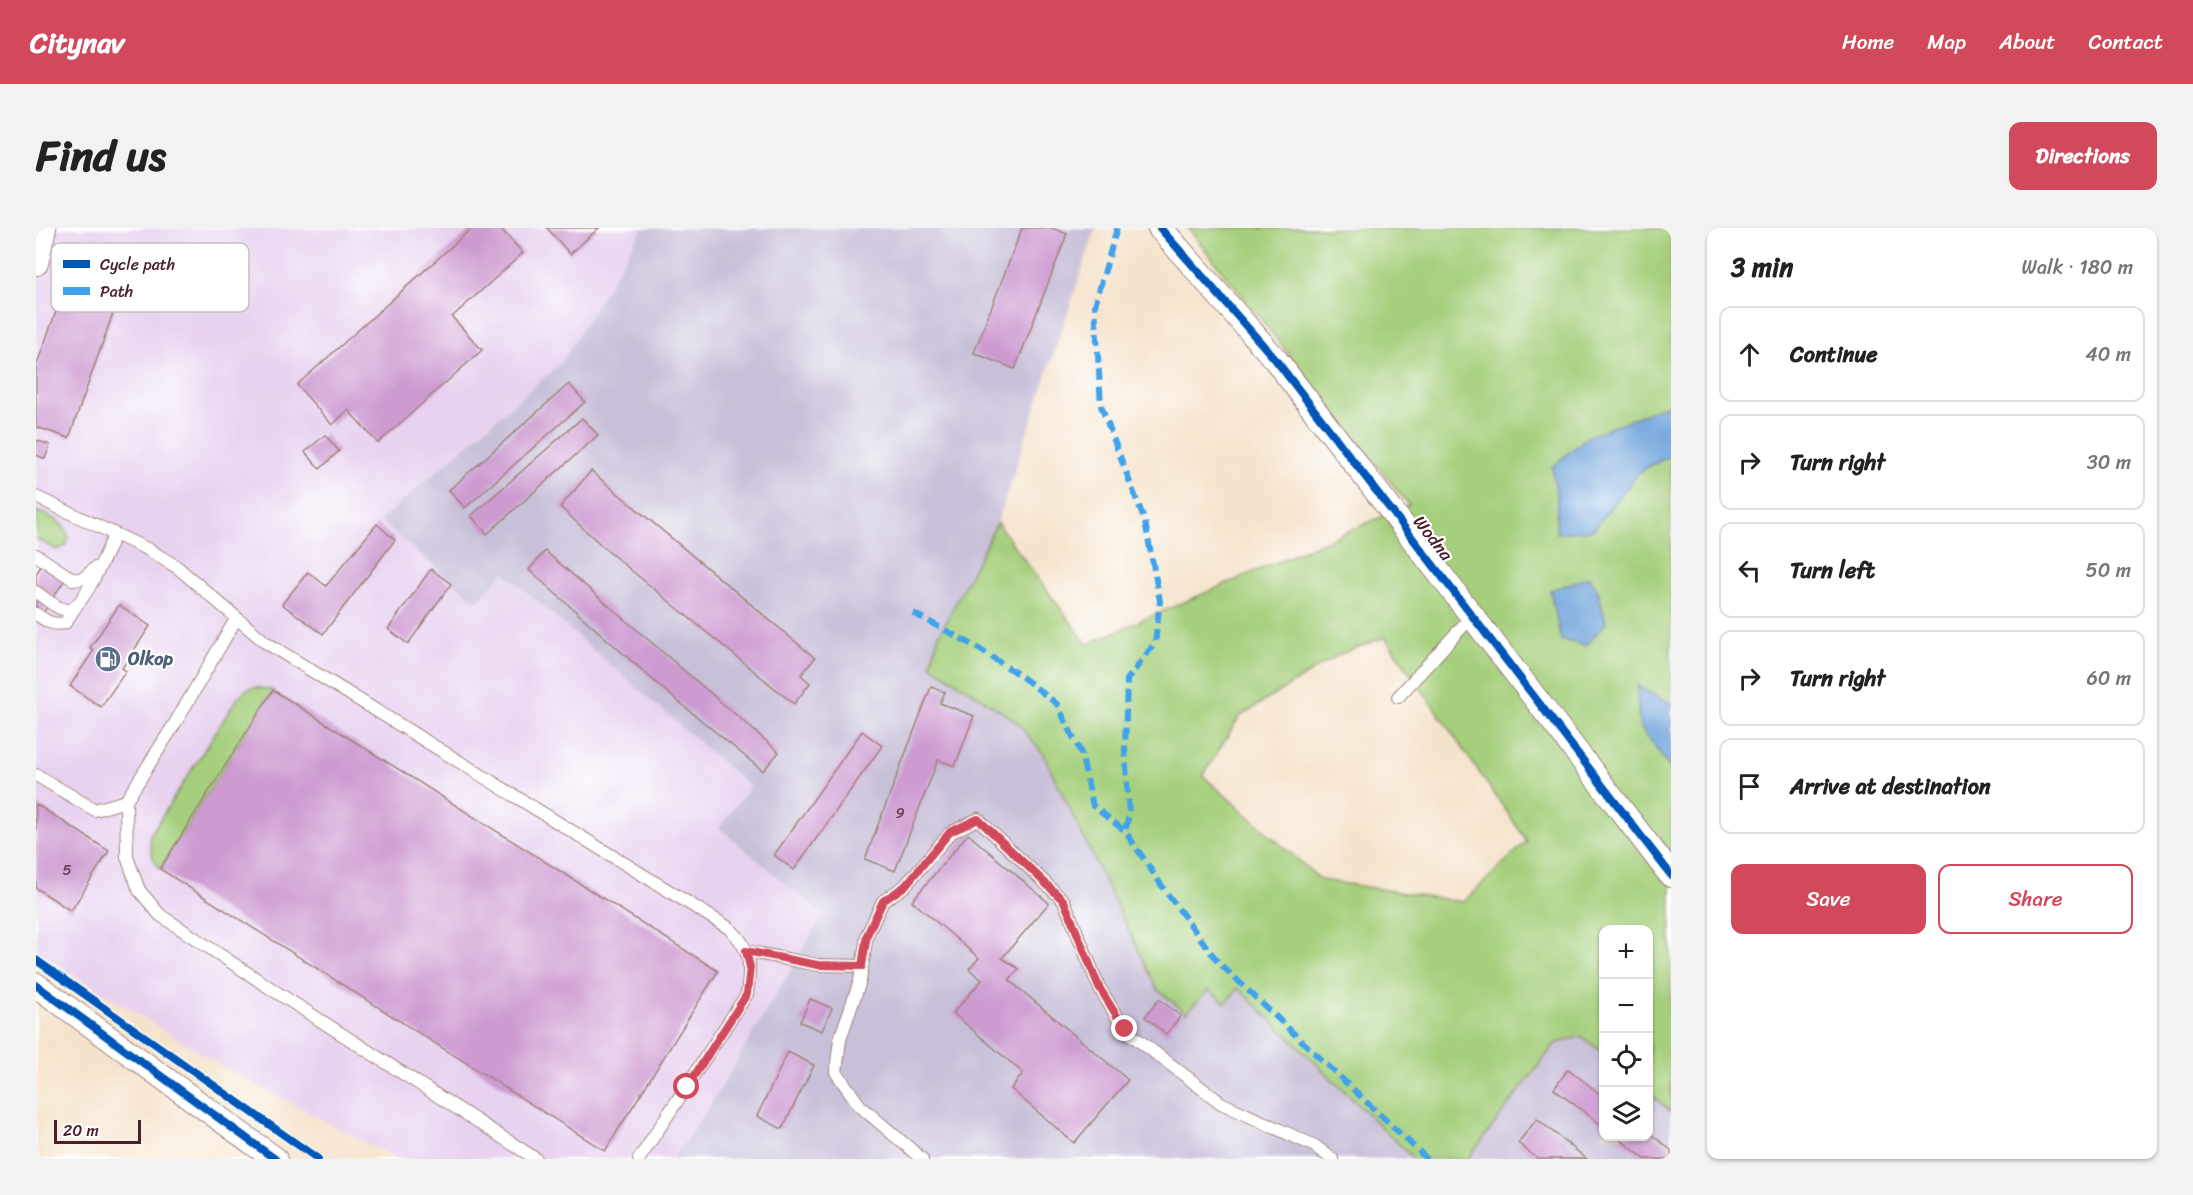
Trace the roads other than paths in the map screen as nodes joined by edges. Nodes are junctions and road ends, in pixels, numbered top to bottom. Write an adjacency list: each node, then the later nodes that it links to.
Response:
1 (44, 228): 3 (street)
2 (1160, 228): 11 (street, Wodna)
3 (36, 263)
4 (36, 497): 5 (lane)
5 (115, 534): 7 (lane); 12 (lane)
6 (36, 555): 7 (lane)
7 (103, 561): 9 (lane)
8 (36, 592): 9 (lane)
9 (76, 606): 10 (lane)
10 (36, 614)
11 (1473, 615): 13 (lane); 16 (street, Wodna)
12 (236, 619): 15 (lane); 17 (lane)
13 (1398, 697)
14 (36, 775): 15 (lane)
15 (126, 801): 21 (lane)
16 (1671, 875)
17 (746, 951): 18 (lane); 22 (lane)
18 (862, 966): 23 (lane); 24 (lane)
19 (36, 985): 20 (street)
20 (275, 1159)
21 (536, 1159)
22 (639, 1159)
23 (922, 1159)
24 (1332, 1159)

